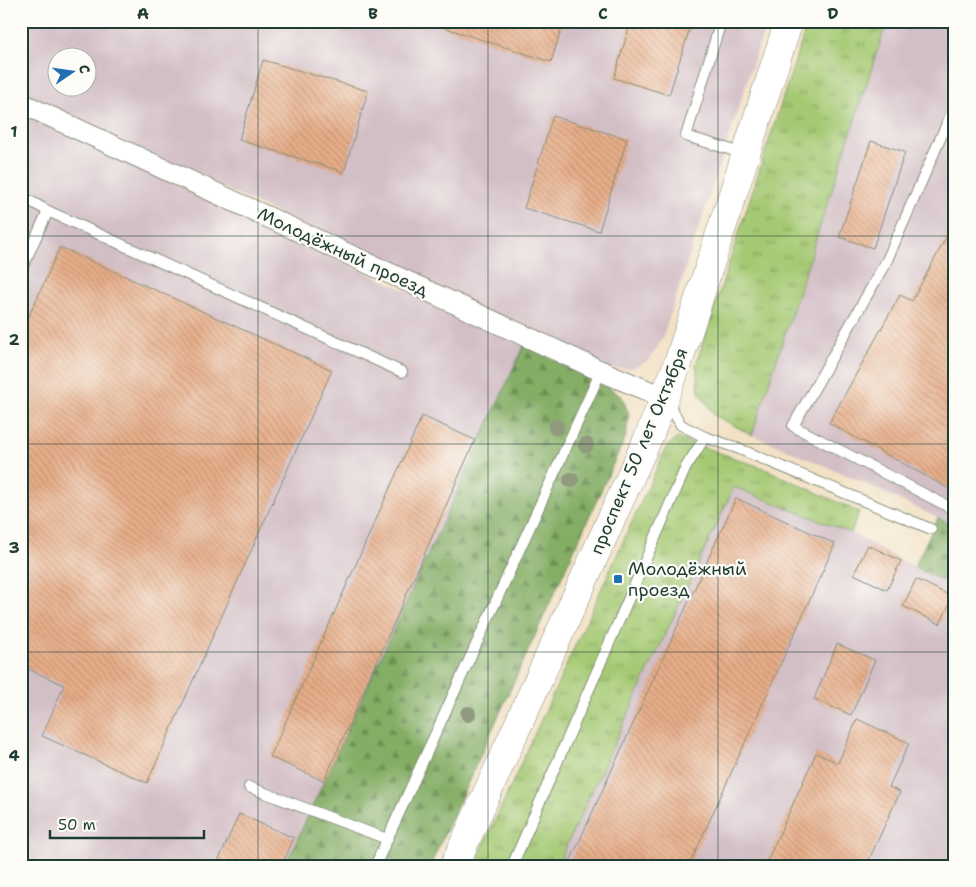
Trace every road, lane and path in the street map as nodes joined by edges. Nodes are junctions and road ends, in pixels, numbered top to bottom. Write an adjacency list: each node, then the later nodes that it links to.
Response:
1 (721, 21): 5 (lane)
2 (789, 21): 5 (main road, проспект 50 лет Октября)
3 (21, 104): 9 (street, Молодёжный проезд)
4 (955, 105): 13 (lane)
5 (745, 154): 11 (main road, проспект 50 лет Октября)
6 (21, 196): 7 (lane)
7 (48, 210): 8 (lane); 10 (lane)
8 (21, 270)
9 (602, 371): 11 (street, Молодёжный проезд); 16 (lane)
10 (402, 372)
11 (665, 398): 12 (lane); 18 (main road, проспект 50 лет Октября)
12 (705, 436): 14 (lane); 19 (lane)
13 (955, 510)
14 (931, 529)
15 (249, 787): 16 (lane)
16 (387, 839): 17 (lane)
17 (375, 866)
18 (454, 866)
19 (512, 866)

